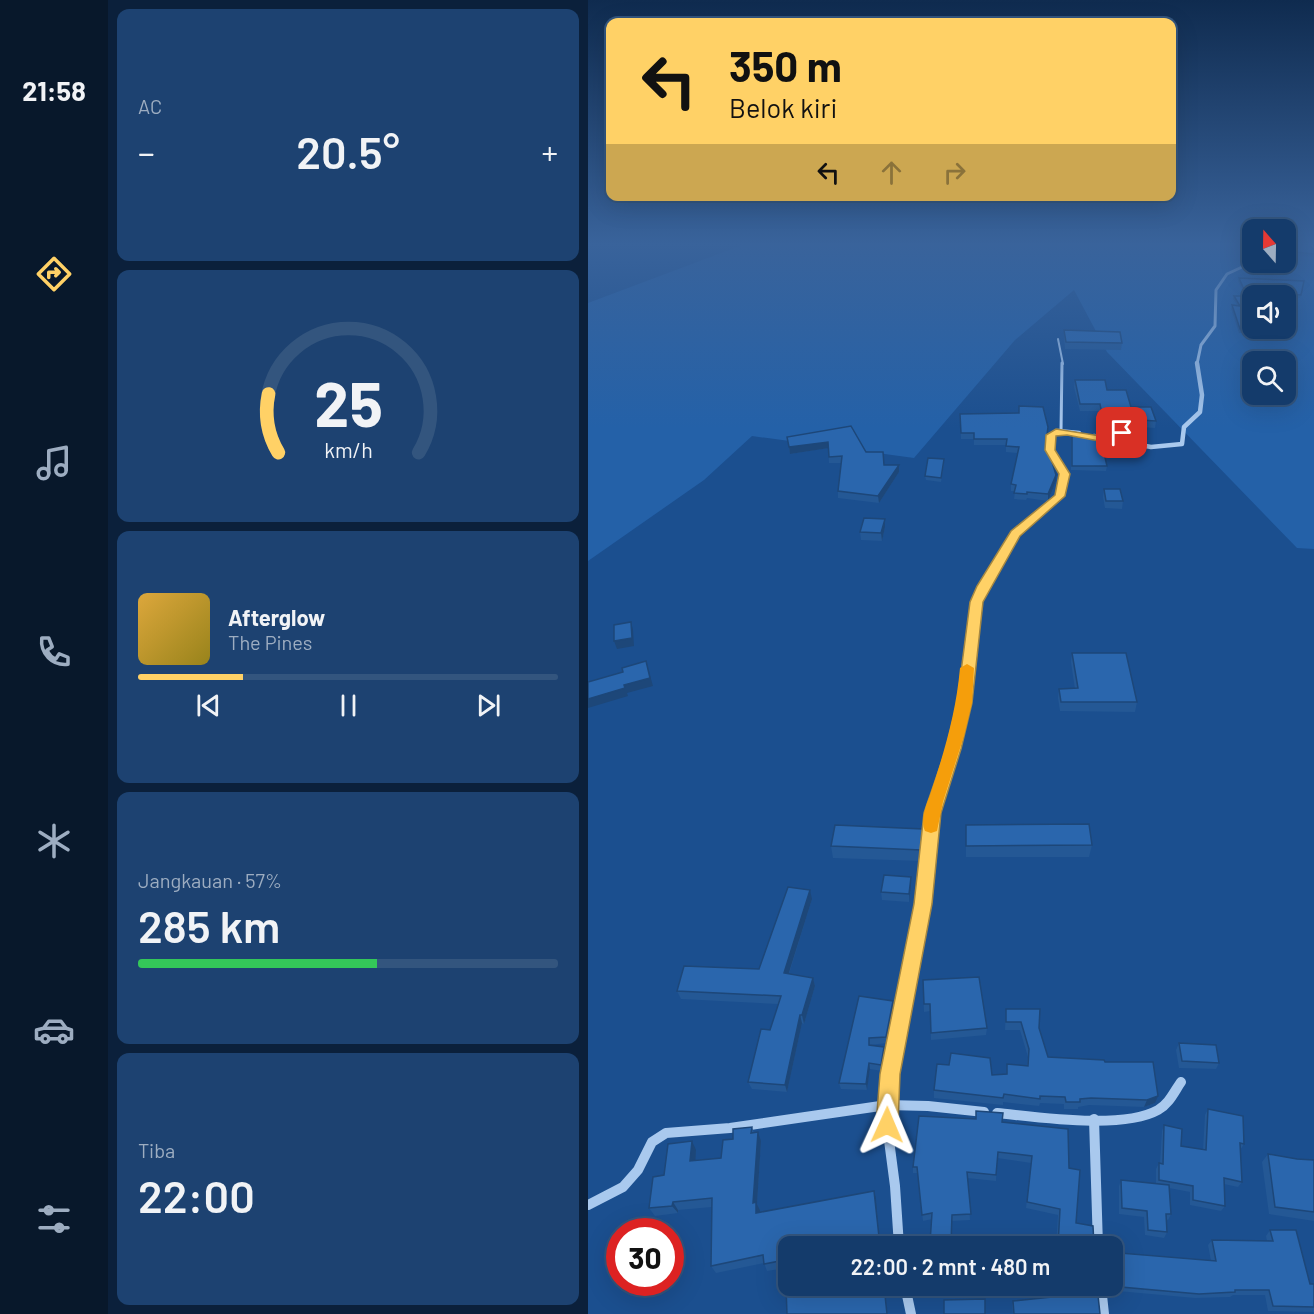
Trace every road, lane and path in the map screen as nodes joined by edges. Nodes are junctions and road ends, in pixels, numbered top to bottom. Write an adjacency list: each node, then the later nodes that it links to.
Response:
1 (1216, 305): 5 (street)
2 (1058, 339): 4 (lane)
3 (1122, 430): 5 (lane)
4 (1061, 431): 5 (street); 7 (street)
5 (1115, 441)
6 (1181, 1082): 8 (street)
7 (887, 1105): 8 (street); 9 (street); 10 (street)
8 (1094, 1119): 11 (street)
9 (588, 1205)
10 (898, 1236)
11 (1098, 1236)
12 (907, 1296): 14 (street)
13 (1102, 1296): 15 (street)
14 (911, 1314)
15 (1104, 1314)

